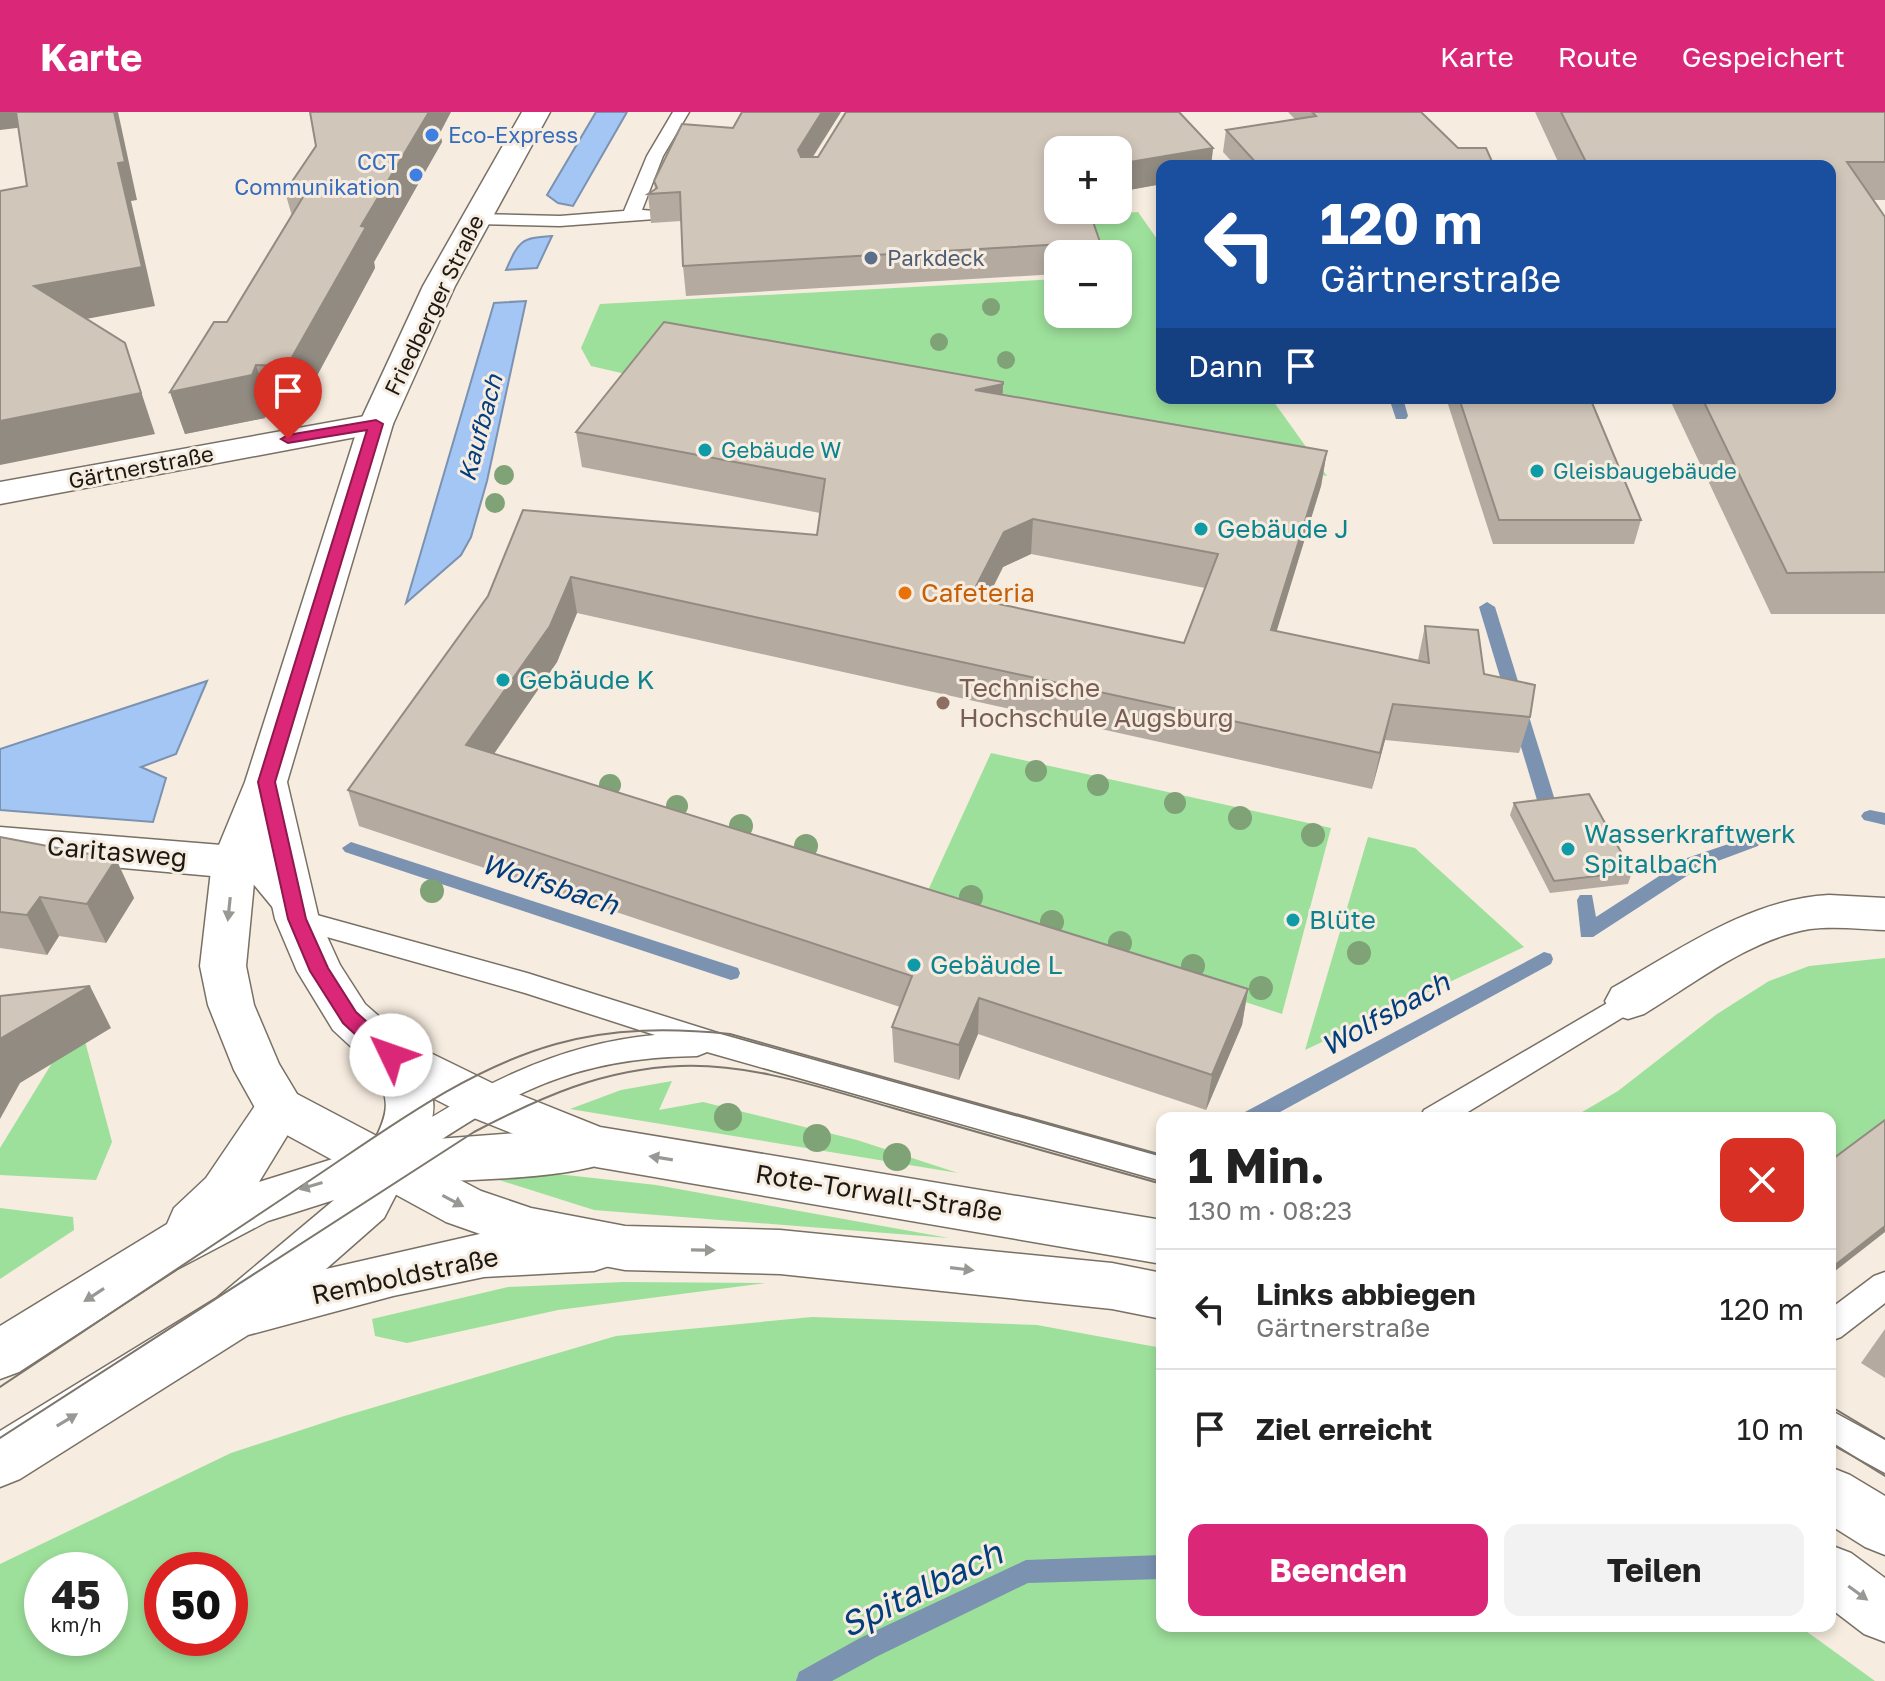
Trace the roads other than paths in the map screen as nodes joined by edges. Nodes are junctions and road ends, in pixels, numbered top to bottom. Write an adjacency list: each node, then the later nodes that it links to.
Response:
1 (536, 112): 3 (main road, Friedberger Straße)
2 (681, 112): 3 (lane)
3 (475, 219): 4 (main road, Friedberger Straße)
4 (376, 424): 5 (main road, Gärtnerstraße); 6 (main road, Friedberger Straße)
5 (0, 493)
6 (266, 782): 8 (main road, Friedberger Straße); 10 (main road, Friedberger Straße)
7 (0, 842): 8 (main road, Caritasweg)
8 (234, 862): 15 (main road, Friedberger Straße, one-way to 15)
9 (1885, 914): 11 (main road)
10 (297, 919): 12 (lane); 13 (main road, Friedberger Straße)
11 (1628, 1001): 16 (lane)
12 (724, 1046): 14 (lane); 19 (lane)
13 (391, 1055): 14 (main road, Friedberger Straße); 18 (main road, Remboldstraße)
14 (481, 1100): 17 (main road, Friedberger Straße); 18 (lane)
15 (280, 1108): 18 (main road); 22 (main road)
16 (1444, 1112)
17 (596, 1147): 18 (main road); 20 (main road, Rote-Torwall-Straße, one-way to 17)
18 (385, 1163): 21 (main road, one-way to 21); 22 (main road, one-way to 22); 25 (main road, Remboldstraße)
19 (1156, 1167)
20 (1156, 1241)
21 (625, 1248): 24 (main road, one-way to 24); 25 (main road, Remboldstraße)
22 (159, 1253): 27 (main road, one-way to 27)
23 (1885, 1285): 26 (lane)
24 (1156, 1295)
25 (236, 1314): 30 (main road, Remboldstraße, one-way to 25)
26 (1836, 1322)
27 (0, 1355)
28 (1836, 1429): 29 (lane)
29 (1885, 1458)
30 (0, 1461)
31 (1836, 1498): 32 (main road)
32 (1885, 1528)
33 (1836, 1577): 34 (main road, one-way to 34)
34 (1885, 1613)

